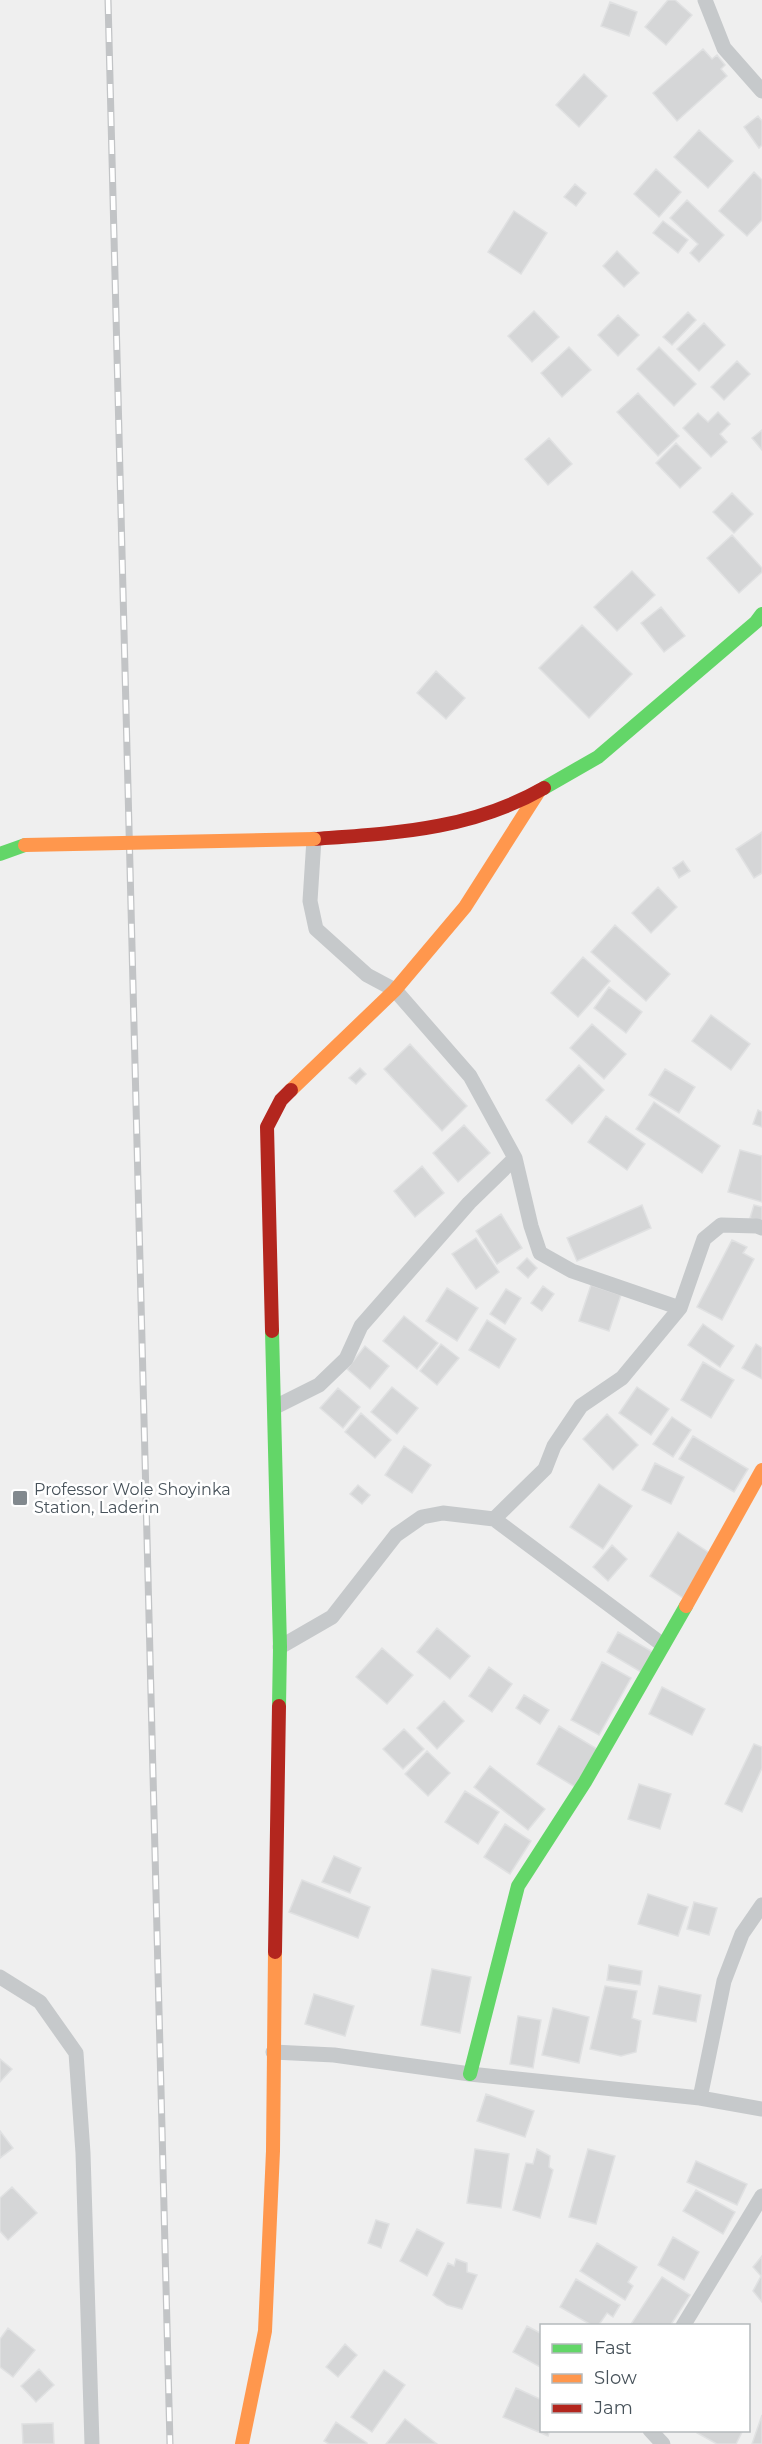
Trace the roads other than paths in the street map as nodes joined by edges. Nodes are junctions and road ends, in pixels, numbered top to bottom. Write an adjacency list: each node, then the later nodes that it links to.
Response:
1 (705, 0): 2 (street)
2 (762, 91)
3 (762, 614): 4 (street)
4 (539, 791): 5 (street); 7 (street)
5 (314, 839): 6 (street, bridge); 7 (street)
6 (0, 854)
7 (395, 990): 8 (street); 11 (street)
8 (515, 1158): 10 (street); 11 (street)
9 (762, 1228): 10 (street)
10 (680, 1308): 13 (street)
11 (274, 1407): 15 (street)
12 (762, 1470): 14 (street)
13 (494, 1519): 14 (street); 15 (street)
14 (663, 1645): 19 (street)
15 (280, 1647): 18 (street)
16 (762, 1905): 20 (street)
17 (0, 1977): 25 (street)
18 (273, 2052): 19 (street); 26 (street)
19 (470, 2074): 20 (street)
20 (700, 2098): 21 (street)
21 (762, 2109)
22 (762, 2196): 23 (street)
23 (684, 2324)
24 (652, 2432): 27 (street)
25 (92, 2444)
26 (242, 2444)
27 (663, 2444)

